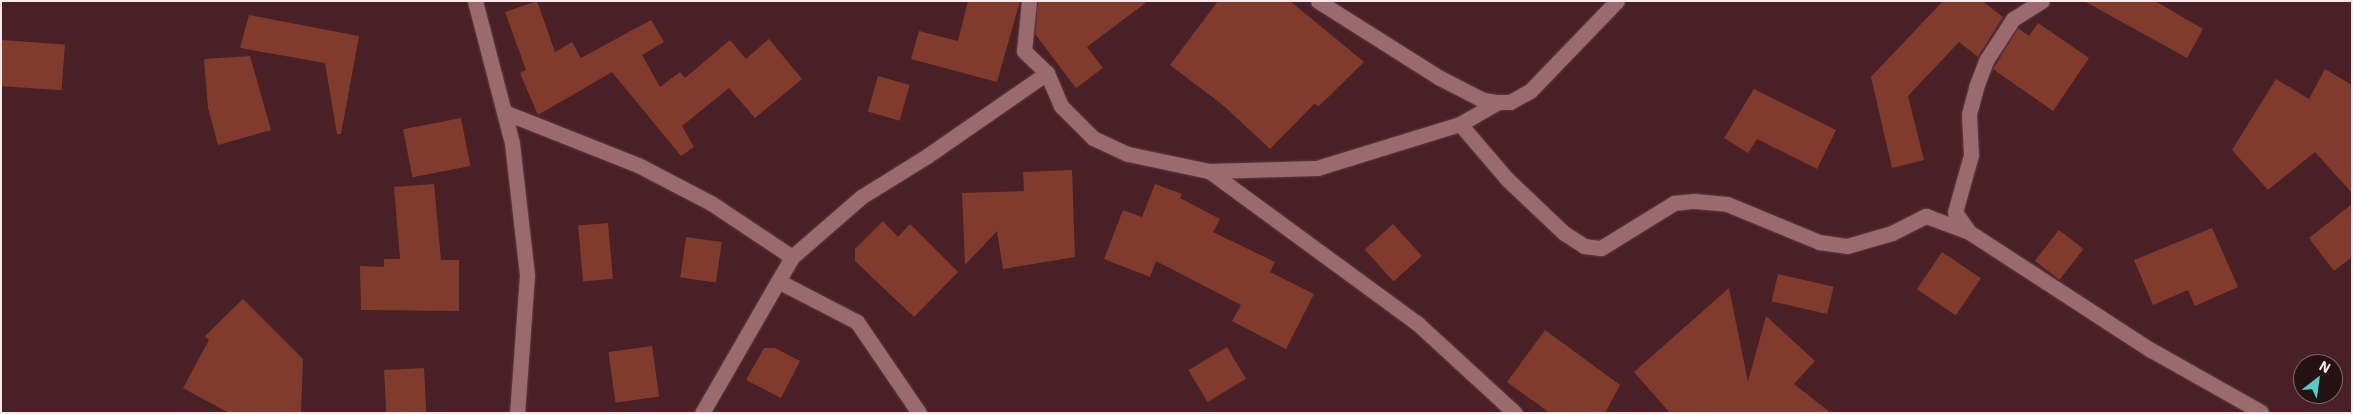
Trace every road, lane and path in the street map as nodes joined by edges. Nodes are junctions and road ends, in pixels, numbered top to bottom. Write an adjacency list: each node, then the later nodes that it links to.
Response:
1 (475, 1): 8 (street)
2 (1029, 1): 6 (street)
3 (1318, 1): 7 (street)
4 (1617, 1): 7 (street)
5 (2042, 1): 11 (street)
6 (1047, 72): 10 (street); 12 (street)
7 (1498, 102): 9 (street)
8 (504, 112): 12 (street); 14 (street)
9 (1460, 124): 10 (street); 11 (street)
10 (1209, 171): 17 (street)
11 (1969, 232): 18 (street)
12 (792, 257): 13 (street)
13 (778, 281): 15 (street); 16 (street)
14 (517, 413)
15 (702, 413)
16 (919, 413)
17 (1515, 413)
18 (2261, 413)

